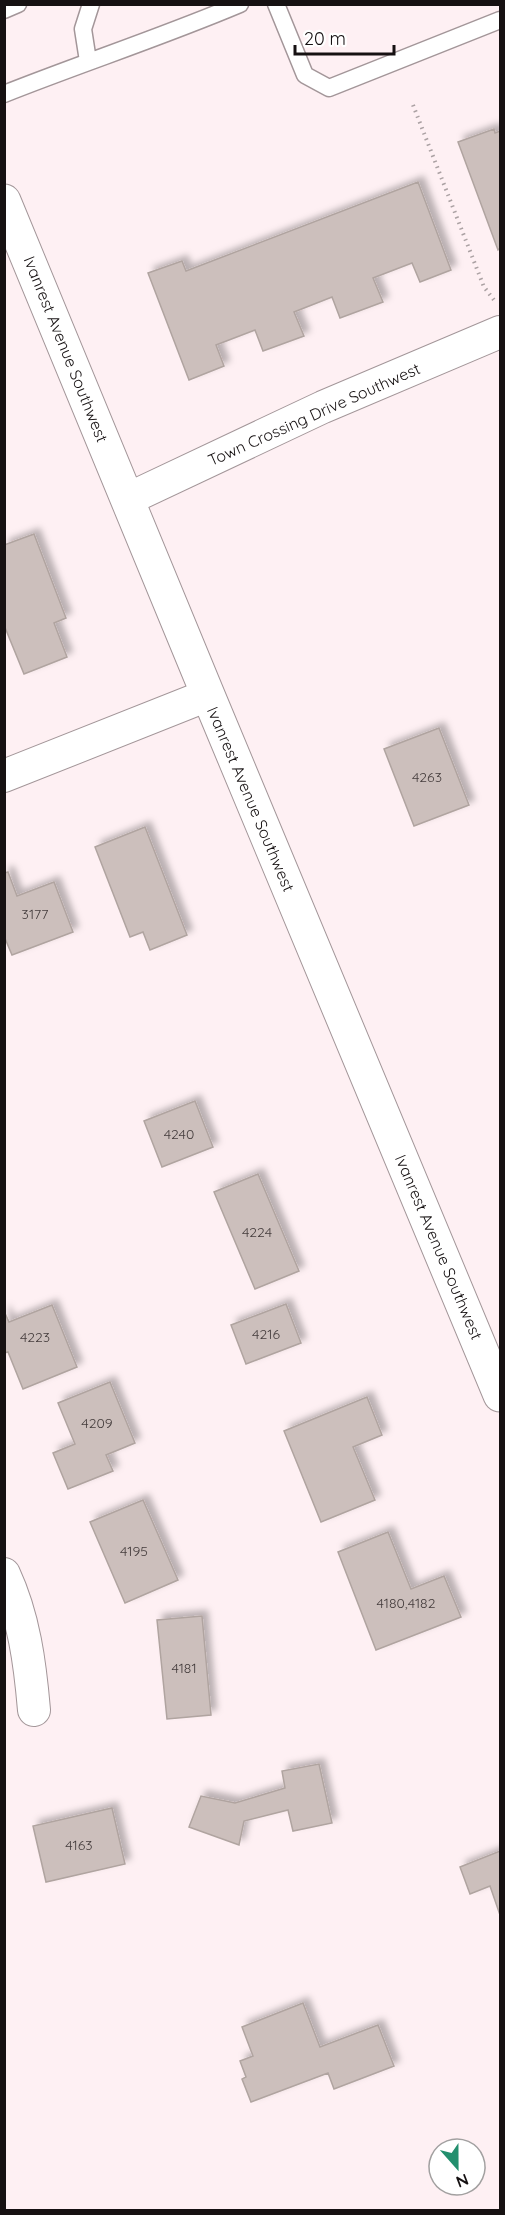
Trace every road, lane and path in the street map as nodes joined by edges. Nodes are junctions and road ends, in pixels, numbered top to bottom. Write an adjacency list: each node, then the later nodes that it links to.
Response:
1 (18, 4): 5 (lane)
2 (91, 4): 7 (lane)
3 (240, 4): 7 (lane)
4 (276, 4): 6 (lane)
5 (4, 10)
6 (501, 20)
7 (88, 61): 8 (lane)
8 (4, 94)
9 (413, 105): 11 (path)
10 (4, 201): 12 (street, Ivanrest Avenue Southwest)
11 (498, 317): 12 (street, Town Crossing Drive Southwest)
12 (128, 499): 13 (street, Ivanrest Avenue Southwest)
13 (208, 695): 14 (street); 15 (street, Ivanrest Avenue Southwest)
14 (4, 776)
15 (501, 1395)
16 (4, 1574): 17 (street)
17 (34, 1710)

